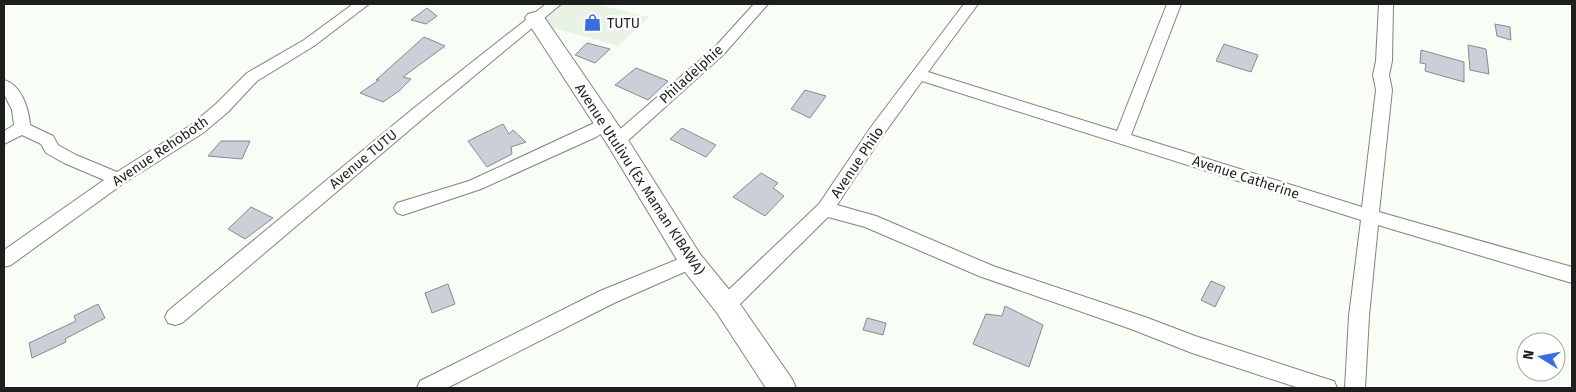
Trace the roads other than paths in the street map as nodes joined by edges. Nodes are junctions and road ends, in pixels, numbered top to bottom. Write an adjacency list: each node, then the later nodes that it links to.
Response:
1 (362, 4): 14 (street, Avenue Rehoboth)
2 (554, 4): 7 (street, Avenue TUTU)
3 (761, 4): 11 (street, Philadelphie)
4 (971, 4): 8 (street, Avenue Philo)
5 (1174, 4): 13 (street)
6 (1386, 4): 17 (street)
7 (535, 18): 11 (street, Avenue Utulivu (Ex Maman KIBAWA)); 22 (street, Avenue TUTU)
8 (920, 75): 13 (street, Avenue Catherine); 16 (street, Avenue Philo)
9 (4, 85): 10 (street)
10 (22, 128): 12 (street); 14 (street)
11 (611, 133): 15 (street, Philadelphie); 19 (street, Avenue Utulivu (Ex Maman KIBAWA))
12 (4, 138)
13 (1122, 138): 17 (street, Avenue Catherine)
14 (118, 179): 18 (street, Avenue Rehoboth)
15 (402, 208)
16 (825, 209): 21 (street, Avenue Philo); 25 (street)
17 (1370, 216): 20 (street, Avenue Catherine); 26 (street)
18 (4, 260)
19 (691, 261): 21 (street, Avenue Utulivu (Ex Maman KIBAWA)); 23 (street)
20 (1572, 275)
21 (726, 305): 24 (street, Avenue Utulivu (Ex Maman KIBAWA))
22 (175, 317)
23 (426, 388)
24 (782, 388)
25 (1327, 388)
26 (1355, 388)

